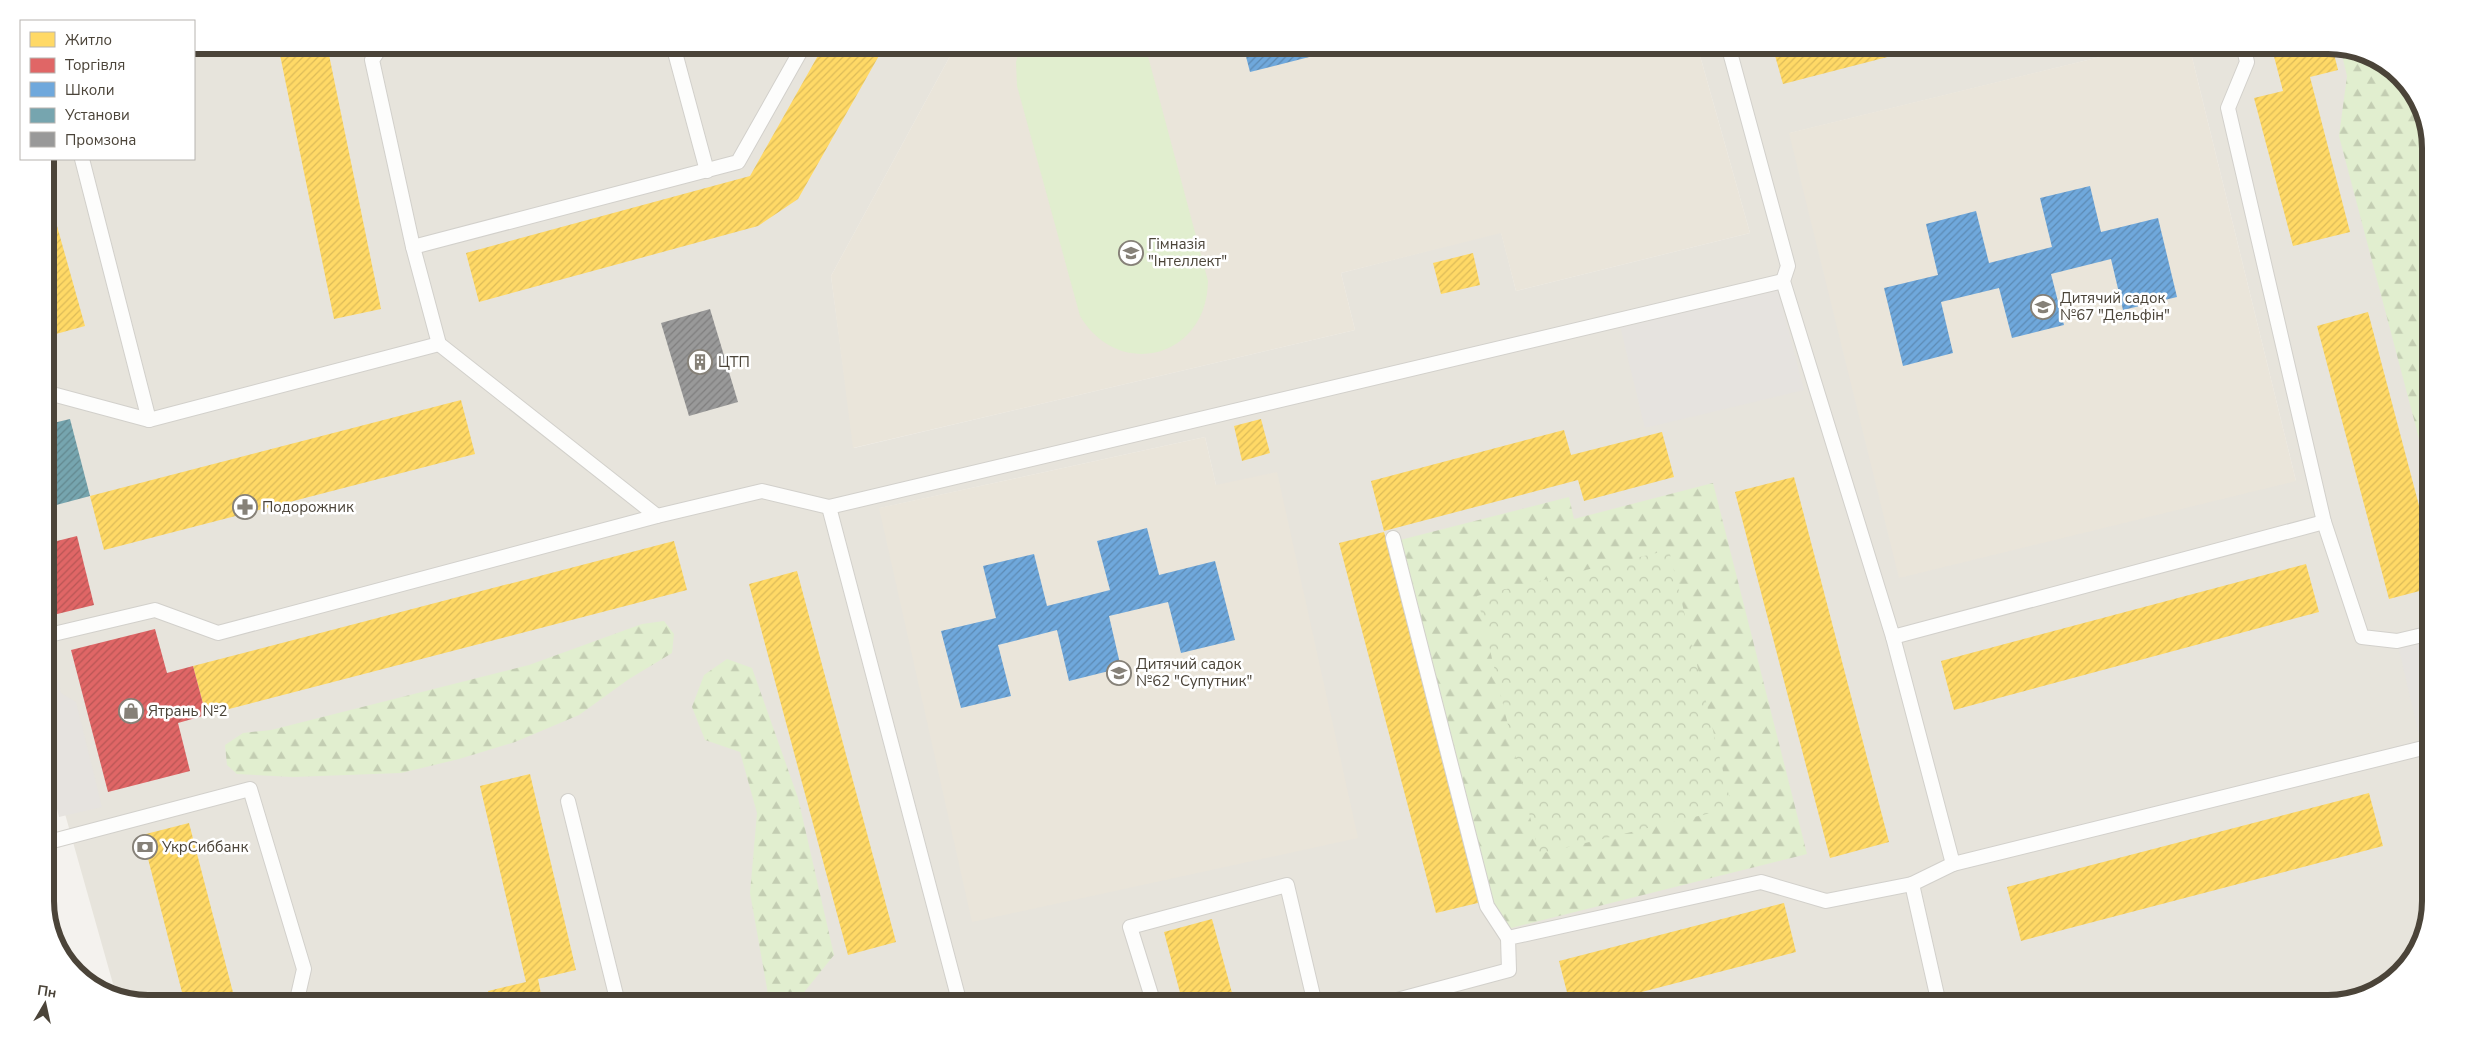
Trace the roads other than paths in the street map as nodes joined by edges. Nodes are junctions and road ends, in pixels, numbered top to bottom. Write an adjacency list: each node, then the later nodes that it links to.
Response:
1 (376, 54): 8 (lane)
2 (675, 54): 7 (lane)
3 (799, 54): 7 (lane)
4 (1730, 54): 9 (lane)
5 (2245, 54): 15 (lane)
6 (82, 160): 12 (lane)
7 (707, 171): 8 (lane)
8 (413, 247): 10 (lane)
9 (1783, 281): 13 (lane); 19 (lane)
10 (439, 344): 12 (lane); 14 (lane)
11 (54, 395): 12 (lane)
12 (149, 420)
13 (829, 507): 14 (lane); 28 (lane)
14 (657, 516): 17 (lane)
15 (2324, 522): 18 (lane); 19 (lane)
16 (1393, 538): 25 (lane)
17 (54, 634)
18 (2422, 635)
19 (1893, 637): 23 (lane)
20 (2422, 748): 23 (lane)
21 (568, 801): 27 (lane)
22 (54, 841): 26 (lane)
23 (1953, 864): 24 (lane)
24 (1912, 884): 25 (lane); 32 (lane)
25 (1508, 938): 31 (lane)
26 (298, 995)
27 (616, 995)
28 (958, 995)
29 (1151, 995): 30 (lane)
30 (1313, 995)
31 (1416, 995)
32 (1937, 995)

